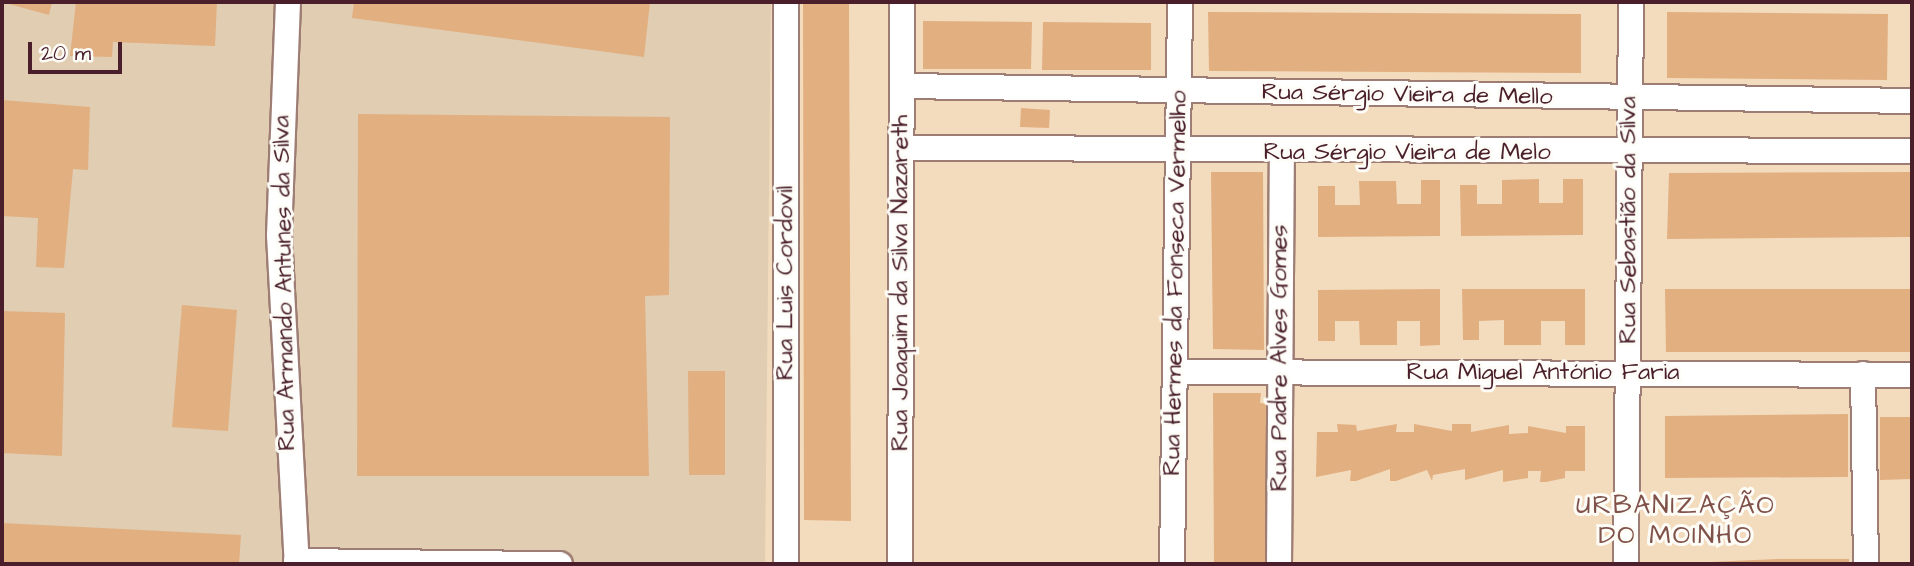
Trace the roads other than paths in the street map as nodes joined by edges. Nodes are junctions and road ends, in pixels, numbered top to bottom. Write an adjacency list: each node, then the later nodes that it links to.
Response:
1 (288, 2): 20 (street, Rua Armando Antunes da Silva)
2 (786, 2): 22 (street, Rua Luis Cordovil)
3 (902, 2): 6 (street, Rua Joaquim da Silva Nazareth)
4 (1180, 2): 7 (street, Rua Hermes da Fonseca Vermelho)
5 (1631, 2): 8 (street, Rua Sebastião da Silva)
6 (902, 86): 7 (street, Rua Sérgio Vieira de Mello); 10 (street, Rua Joaquim da Silva Nazareth)
7 (1178, 90): 8 (street, Rua Sérgio Vieira de Mello); 12 (street, Rua Hermes da Fonseca Vermelho)
8 (1630, 99): 9 (street, Rua Sérgio Vieira de Mello); 14 (street, Rua Sebastião da Silva)
9 (1912, 100)
10 (902, 148): 12 (street, Rua Sérgio Vieira de Melo); 23 (street, Rua Joaquim da Silva Nazareth)
11 (1912, 151): 14 (street, Rua Sérgio Vieira de Melo)
12 (1178, 152): 13 (street, Rua Sérgio Vieira de Melo); 15 (street, Rua Hermes da Fonseca Vermelho)
13 (1282, 152): 14 (street, Rua Sérgio Vieira de Melo); 16 (street, Rua Padre Alves Gomes)
14 (1630, 154): 17 (street, Rua Sebastião da Silva)
15 (1175, 372): 16 (street, Rua Miguel António Faria); 24 (street, Rua Hermes da Fonseca Vermelho)
16 (1280, 372): 17 (street, Rua Miguel António Faria); 25 (street, Rua Padre Alves Gomes)
17 (1628, 374): 18 (street, Rua Miguel António Faria); 26 (street, Rua Sebastião da Silva)
18 (1863, 374): 19 (street, Rua Miguel António Faria); 27 (street)
19 (1912, 374)
20 (296, 563): 21 (street)
21 (560, 564)
22 (786, 564)
23 (900, 564)
24 (1172, 564)
25 (1279, 564)
26 (1626, 564)
27 (1866, 564)

